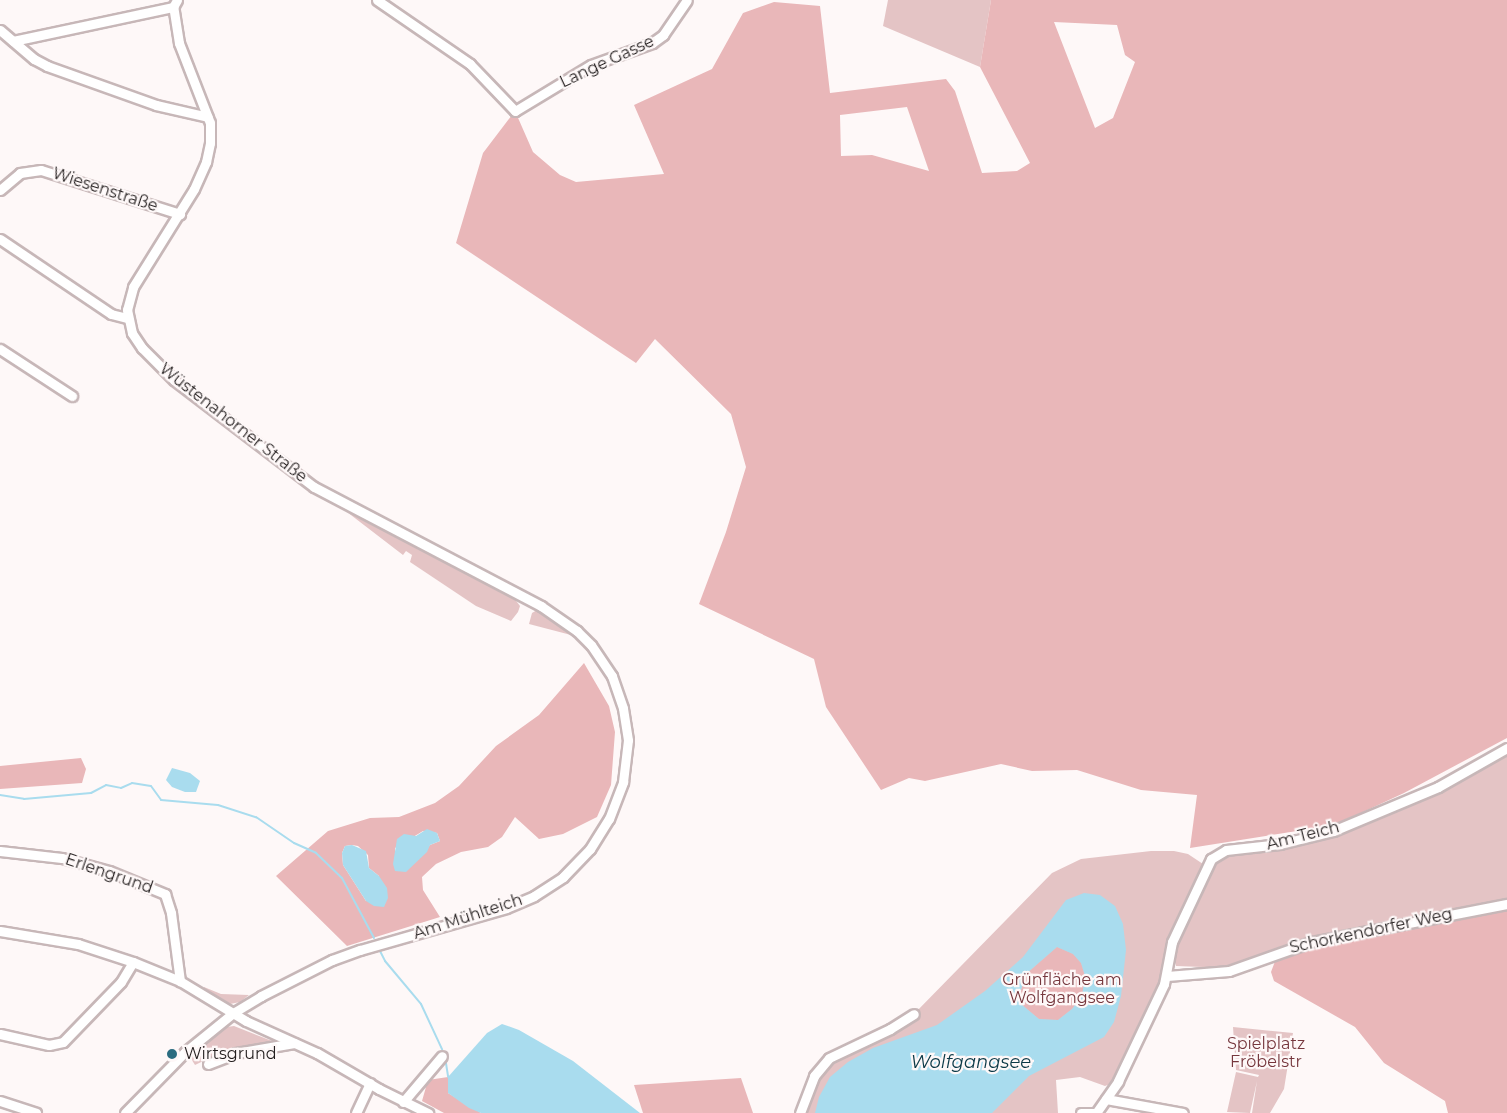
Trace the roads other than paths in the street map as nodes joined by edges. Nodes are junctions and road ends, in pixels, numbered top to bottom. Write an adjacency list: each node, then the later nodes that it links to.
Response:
1 (378, 0): 2 (street, Lange Gasse)
2 (687, 0)
3 (175, 3): 5 (street); 6 (street)
4 (0, 32): 5 (street)
5 (12, 41): 6 (street)
6 (208, 117): 8 (street)
7 (0, 190): 8 (street, Wiesenstraße)
8 (180, 214): 10 (street)
9 (0, 239): 10 (street)
10 (128, 318): 13 (street, Wüstenahorner Straße)
11 (0, 349): 12 (street)
12 (72, 396)
13 (623, 708): 21 (street, Am Mühlteich)
14 (1507, 748): 19 (street, Am Teich)
15 (0, 851): 20 (street, Erlengrund)
16 (1507, 904): 19 (street, Schorkendorfer Weg)
17 (0, 931): 18 (street)
18 (133, 962): 20 (street); 23 (street)
19 (1167, 976): 28 (street, Am Teich)
20 (180, 981): 21 (street)
21 (233, 1013): 24 (street); 32 (street, Am Mühlteich)
22 (914, 1014): 35 (street)
23 (0, 1034)
24 (294, 1043): 26 (street); 27 (street)
25 (442, 1056): 30 (street)
26 (208, 1064)
27 (370, 1083): 30 (street); 33 (street)
28 (1106, 1099): 37 (street, Am Teich); 38 (street)
29 (0, 1101): 31 (street)
30 (403, 1102): 34 (street)
31 (36, 1113)
32 (125, 1113)
33 (356, 1113)
34 (428, 1113)
35 (800, 1113)
36 (1081, 1113): 37 (street)
37 (1096, 1113)
38 (1183, 1113)

